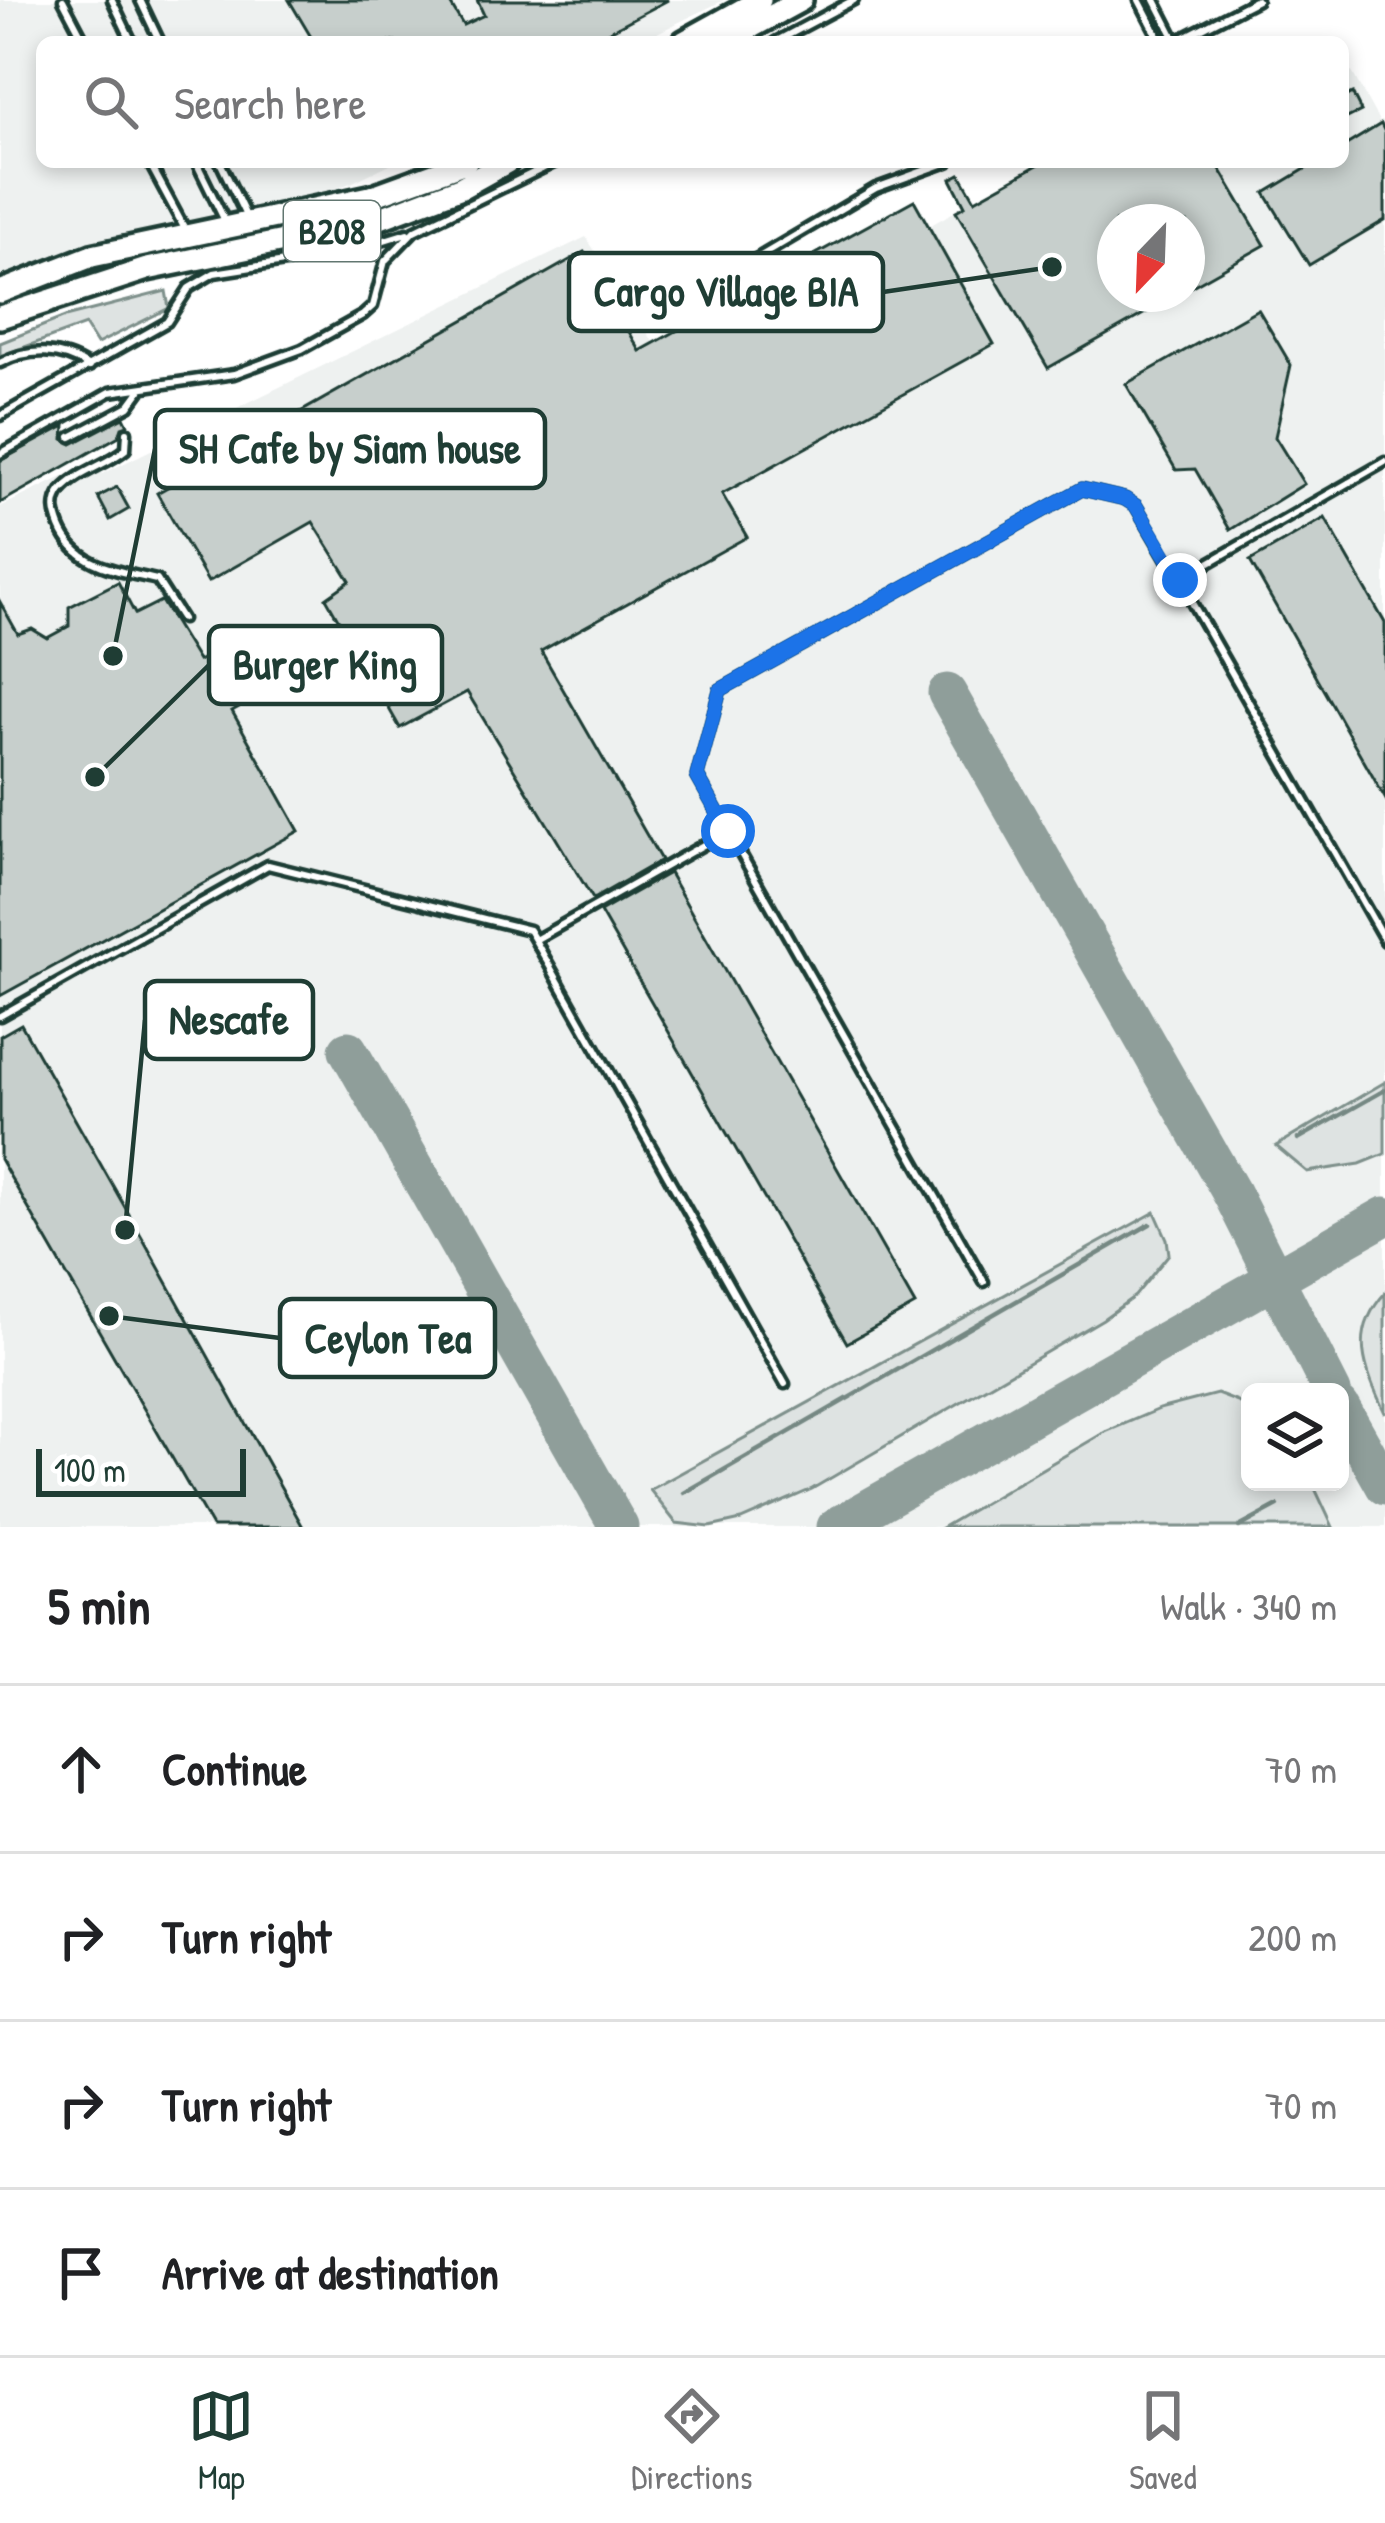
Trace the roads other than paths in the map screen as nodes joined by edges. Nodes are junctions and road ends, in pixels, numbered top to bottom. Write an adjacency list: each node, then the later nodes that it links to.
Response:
1 (63, 0): 10 (lane)
2 (112, 0): 11 (lane)
3 (140, 0): 12 (lane)
4 (760, 0): 13 (main road)
5 (801, 0): 14 (main road)
6 (854, 0): 15 (lane)
7 (1139, 0): 16 (lane)
8 (1155, 0): 17 (lane)
9 (1257, 0): 18 (lane)
10 (82, 36)
11 (129, 36)
12 (157, 36)
13 (695, 36)
14 (735, 36)
15 (787, 36)
16 (1158, 36)
17 (1173, 36)
18 (1188, 36)
19 (152, 168): 28 (lane)
20 (200, 168): 26 (lane)
21 (222, 168): 26 (lane)
22 (451, 168): 26 (main road, B208)
23 (496, 168): 29 (main road, B208)
24 (544, 168): 27 (lane)
25 (931, 168): 31 (lane)
26 (238, 224): 28 (main road, B208); 29 (lane); 29 (lane)
27 (413, 231): 34 (lane); 35 (lane)
28 (187, 235): 30 (main road, B208)
29 (251, 249): 32 (main road, B208)
30 (0, 292)
31 (661, 315)
32 (0, 317)
33 (0, 363): 34 (lane)
34 (88, 367): 36 (lane)
35 (142, 388): 38 (lane); 39 (lane)
36 (0, 416)
37 (127, 432): 42 (lane)
38 (71, 436)
39 (0, 454)
40 (1385, 462): 41 (lane)
41 (1180, 580): 43 (lane); 45 (lane)
42 (182, 619)
43 (728, 831): 44 (lane); 47 (lane)
44 (535, 940): 46 (lane); 48 (lane)
45 (1385, 941)
46 (0, 1016)
47 (984, 1282)
48 (785, 1384)

